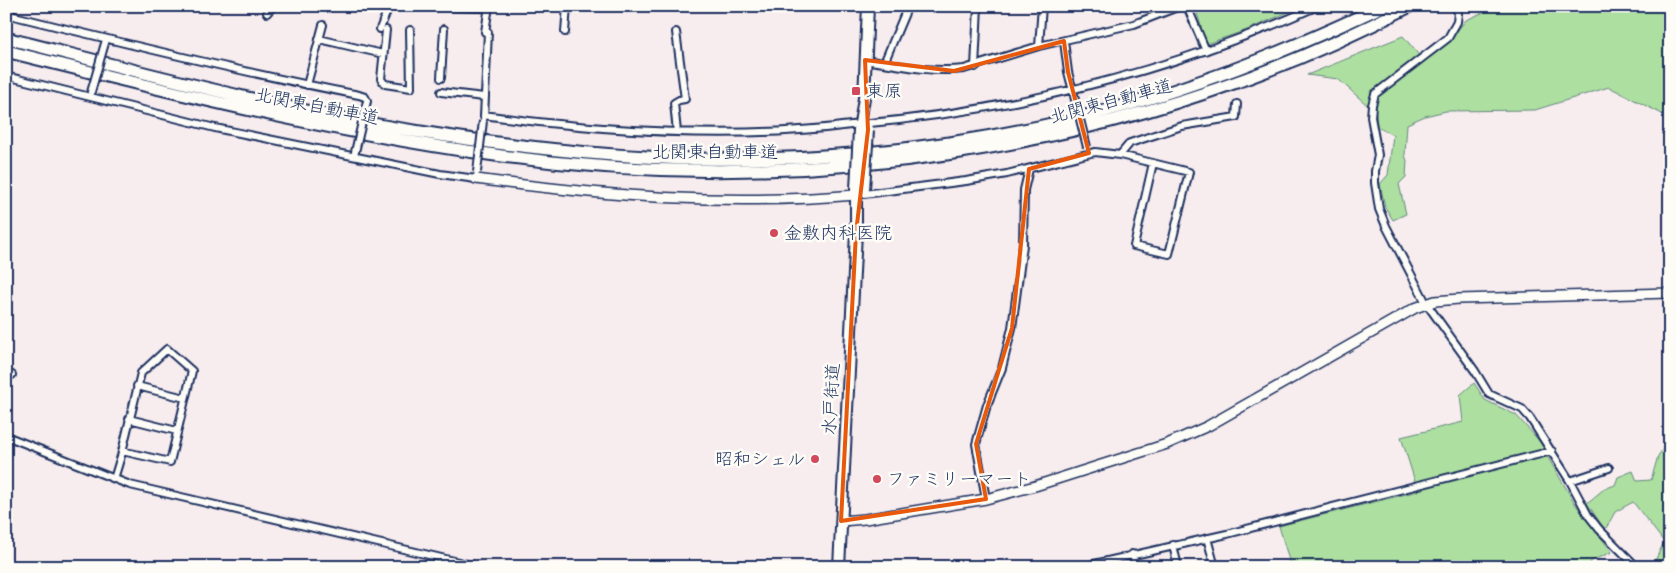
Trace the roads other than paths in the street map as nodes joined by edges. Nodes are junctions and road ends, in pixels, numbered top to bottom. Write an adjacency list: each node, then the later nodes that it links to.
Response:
1 (273, 6): 16 (street)
2 (389, 6): 30 (street)
3 (415, 6): 15 (street)
4 (567, 6): 21 (street)
5 (868, 6): 31 (main road, 水戸街道)
6 (908, 6): 32 (street)
7 (978, 6): 33 (street)
8 (1042, 6): 27 (street)
9 (1180, 6): 26 (street)
10 (1187, 6): 29 (street)
11 (1318, 6): 29 (street)
12 (1383, 6): 23 (highway, 北関東自動車道)
13 (1410, 6): 28 (highway, 北関東自動車道)
14 (1455, 6): 53 (street)
15 (488, 7): 40 (street)
16 (267, 13)
17 (6, 14): 25 (street)
18 (324, 25): 24 (street)
19 (444, 29): 35 (street)
20 (410, 30): 30 (street)
21 (565, 32)
22 (676, 32): 44 (street)
23 (6, 38)
24 (319, 39): 30 (street); 36 (street)
25 (105, 41): 36 (street); 39 (street, bridge)
26 (1064, 41): 27 (street); 38 (street)
27 (1039, 46): 33 (street)
28 (6, 51)
29 (1206, 51): 38 (street)
30 (383, 54)
31 (865, 60): 32 (street); 43 (main road, 水戸街道)
32 (884, 63): 33 (street)
33 (975, 67)
34 (6, 76): 39 (street)
35 (441, 78)
36 (307, 85): 46 (street, bridge)
37 (441, 92): 40 (street)
38 (1074, 93): 43 (street); 45 (street, bridge)
39 (90, 94): 46 (street)
40 (484, 97): 42 (street)
41 (1237, 104): 47 (street)
42 (484, 118): 44 (street); 50 (street, bridge)
43 (864, 127): 44 (street); 51 (main road, 水戸街道, bridge)
44 (677, 132)
45 (1088, 150): 47 (street); 49 (street)
46 (354, 155): 50 (street)
47 (1120, 155): 48 (street)
48 (1152, 163): 48 (street)
49 (1029, 169): 51 (street); 64 (street)
50 (477, 176): 51 (street)
51 (860, 192): 65 (main road, 水戸街道)
52 (1670, 293): 53 (street)
53 (1426, 303): 60 (street); 64 (street)
54 (137, 386): 55 (street); 55 (street); 56 (street)
55 (185, 398): 57 (street)
56 (129, 420): 57 (street); 59 (street)
57 (177, 431): 59 (street)
58 (6, 436): 62 (street)
59 (122, 451): 62 (street)
60 (1552, 451): 63 (street); 66 (street)
61 (1609, 468): 63 (street)
62 (114, 479): 69 (street)
63 (1570, 481): 75 (street)
64 (986, 499): 65 (street)
65 (841, 521): 70 (main road, 水戸街道)
66 (1207, 538): 67 (street); 74 (street)
67 (1173, 545): 68 (street); 73 (street)
68 (1132, 554): 71 (street); 72 (street)
69 (480, 567)
70 (839, 567)
71 (1081, 567)
72 (1136, 567)
73 (1178, 567)
74 (1215, 567)
75 (1638, 567)

